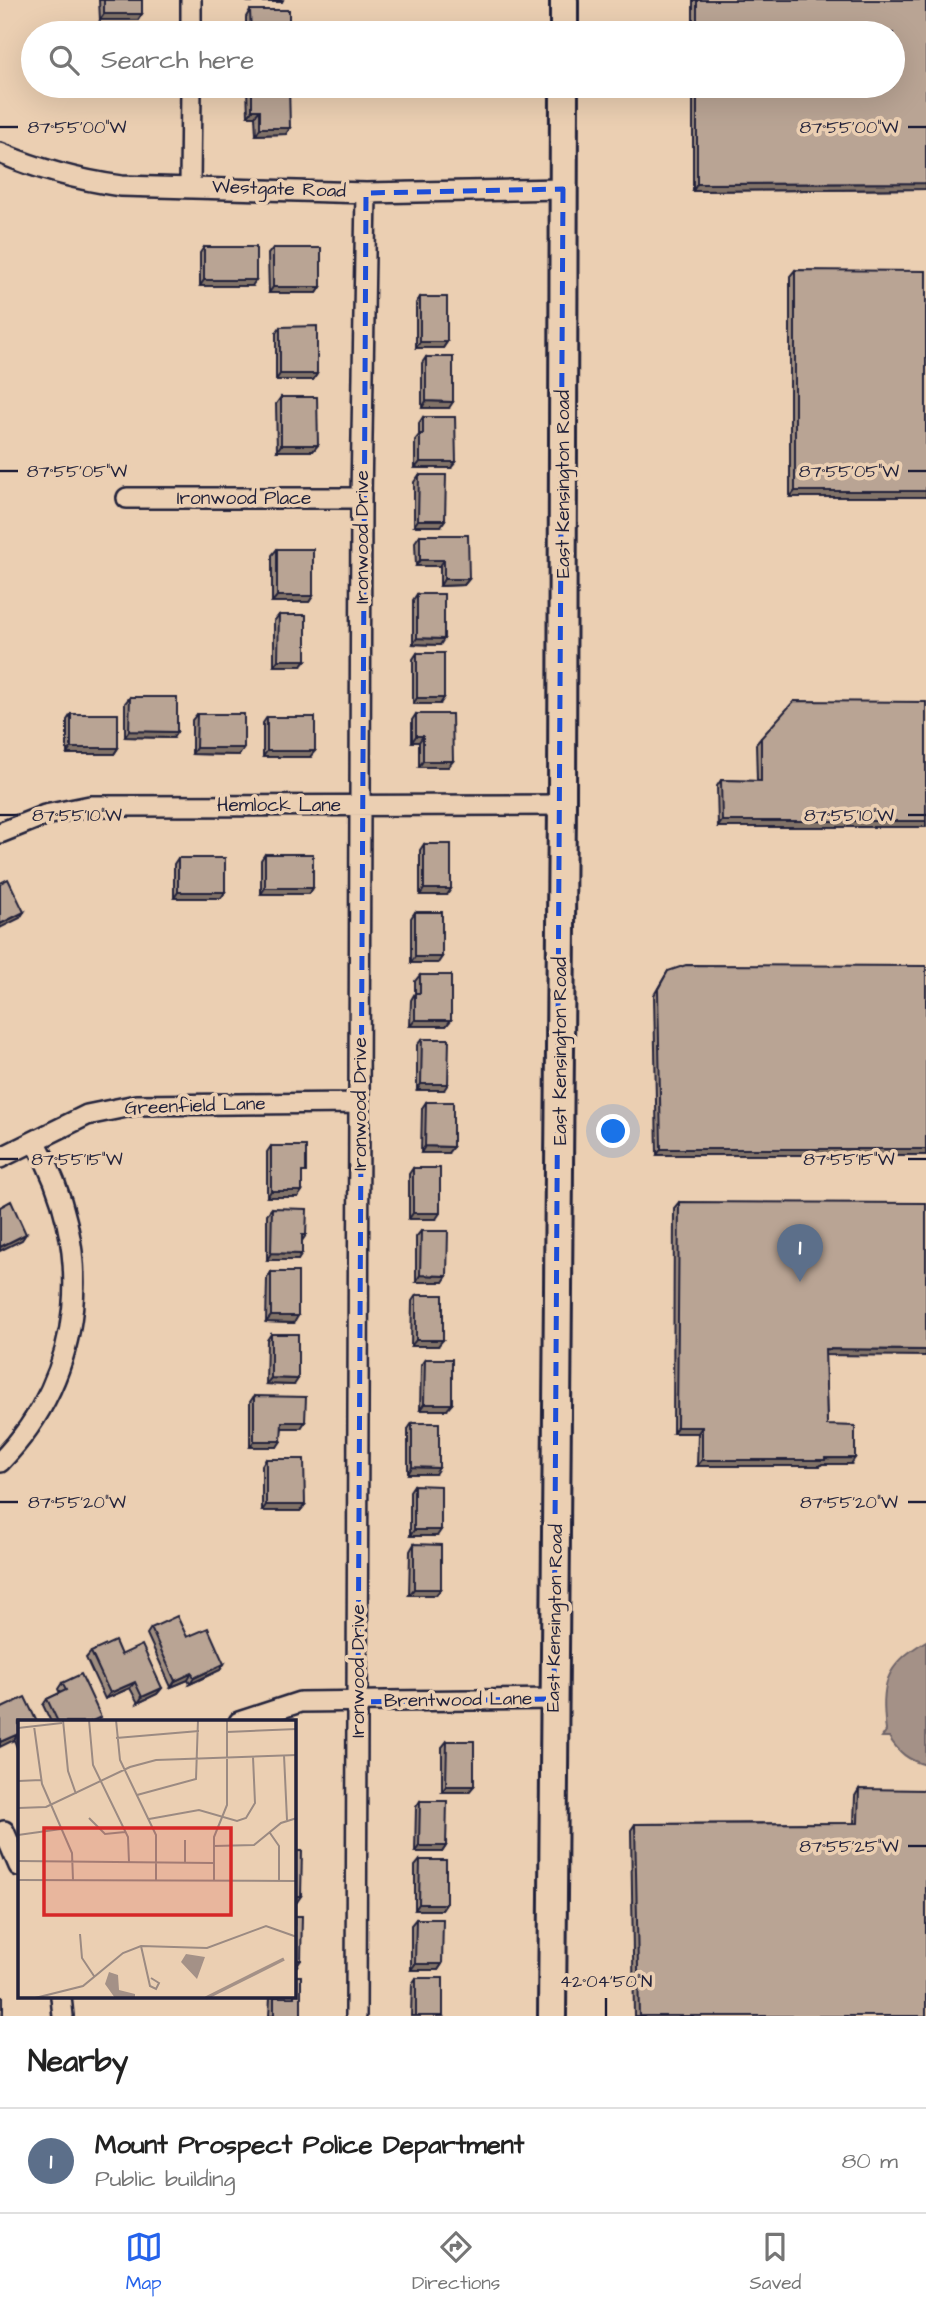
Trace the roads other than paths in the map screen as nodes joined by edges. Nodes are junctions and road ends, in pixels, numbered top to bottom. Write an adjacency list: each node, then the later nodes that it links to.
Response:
1 (191, 0): 3 (street)
2 (565, 0): 4 (main road)
3 (191, 21)
4 (564, 21)
5 (191, 98): 8 (street)
6 (564, 98): 9 (main road, East Kensington Road)
7 (0, 153): 8 (street, Westgate Road)
8 (190, 186): 10 (street, Westgate Road)
9 (563, 189): 10 (street, Westgate Road); 14 (main road, East Kensington Road)
10 (366, 192): 12 (street, Ironwood Drive)
11 (127, 498): 12 (street, Ironwood Place)
12 (361, 498): 13 (street, Ironwood Drive)
13 (361, 804): 14 (street, Hemlock Lane); 15 (street, Hemlock Lane); 16 (street, Ironwood Drive)
14 (562, 805): 20 (main road, East Kensington Road)
15 (0, 833)
16 (359, 1103): 17 (street, Greenfield Lane); 21 (street, Ironwood Drive)
17 (36, 1141): 18 (street, Greenfield Lane); 19 (street)
18 (0, 1158)
19 (0, 1462)
20 (554, 1699): 21 (street, Brentwood Lane); 28 (main road, East Kensington Road)
21 (358, 1702): 22 (street, Brentwood Lane); 27 (street, Ironwood Drive)
22 (244, 1720)
23 (8, 1830): 24 (street)
24 (18, 1863)
25 (61, 1998): 26 (street)
26 (64, 2016)
27 (356, 2016)
28 (552, 2016)

